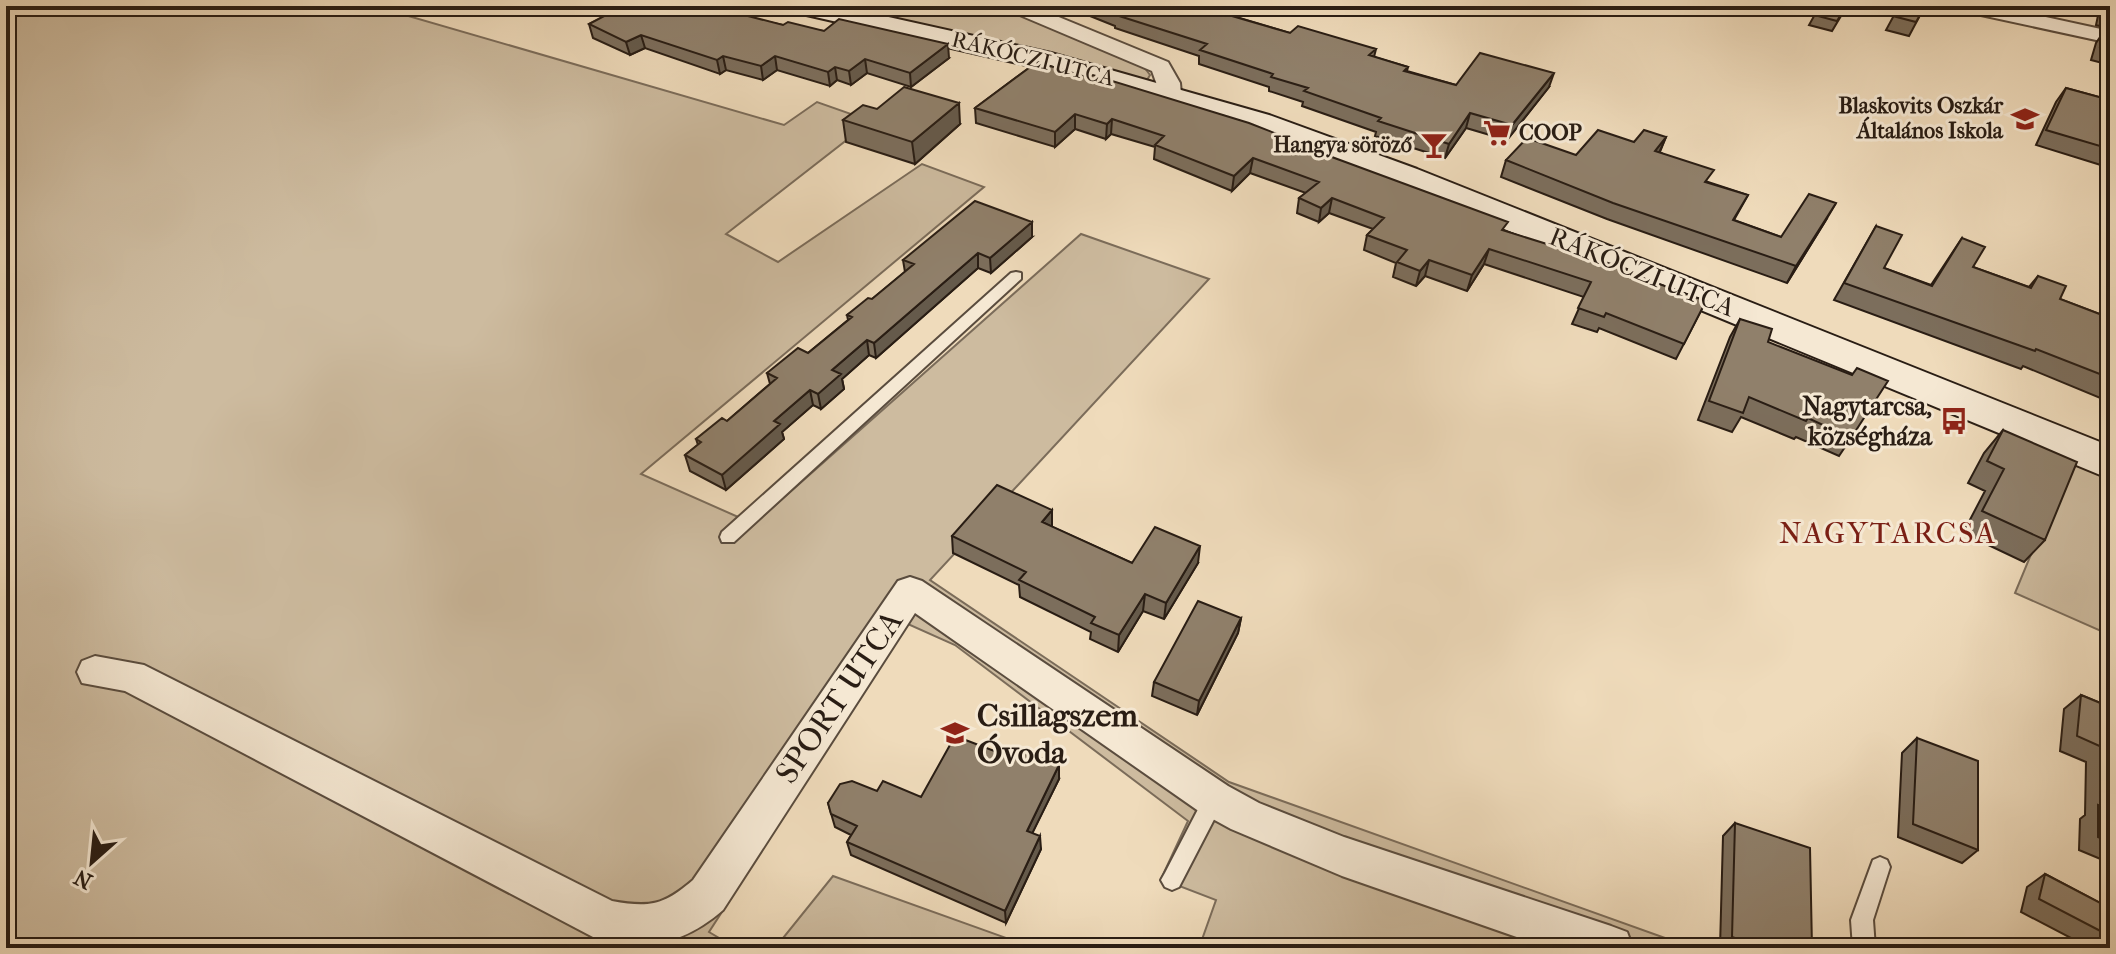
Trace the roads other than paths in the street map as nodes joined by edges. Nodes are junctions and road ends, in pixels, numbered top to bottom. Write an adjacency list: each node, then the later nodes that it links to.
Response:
1 (802, 6): 5 (main road, RÁKÓCZI UTCA)
2 (1015, 6): 5 (street, RÁKÓCZI UTCA)
3 (1967, 6): 4 (street)
4 (2110, 37)
5 (1170, 94): 7 (main road, RÁKÓCZI UTCA)
6 (1016, 276): 8 (lane)
7 (2110, 463)
8 (728, 537)
9 (95, 672): 10 (street, SPORT UTCA)
10 (1214, 799): 12 (lane); 13 (street, SPORT UTCA)
11 (1880, 867): 14 (lane)
12 (1172, 880)
13 (1611, 948)
14 (1864, 948)

